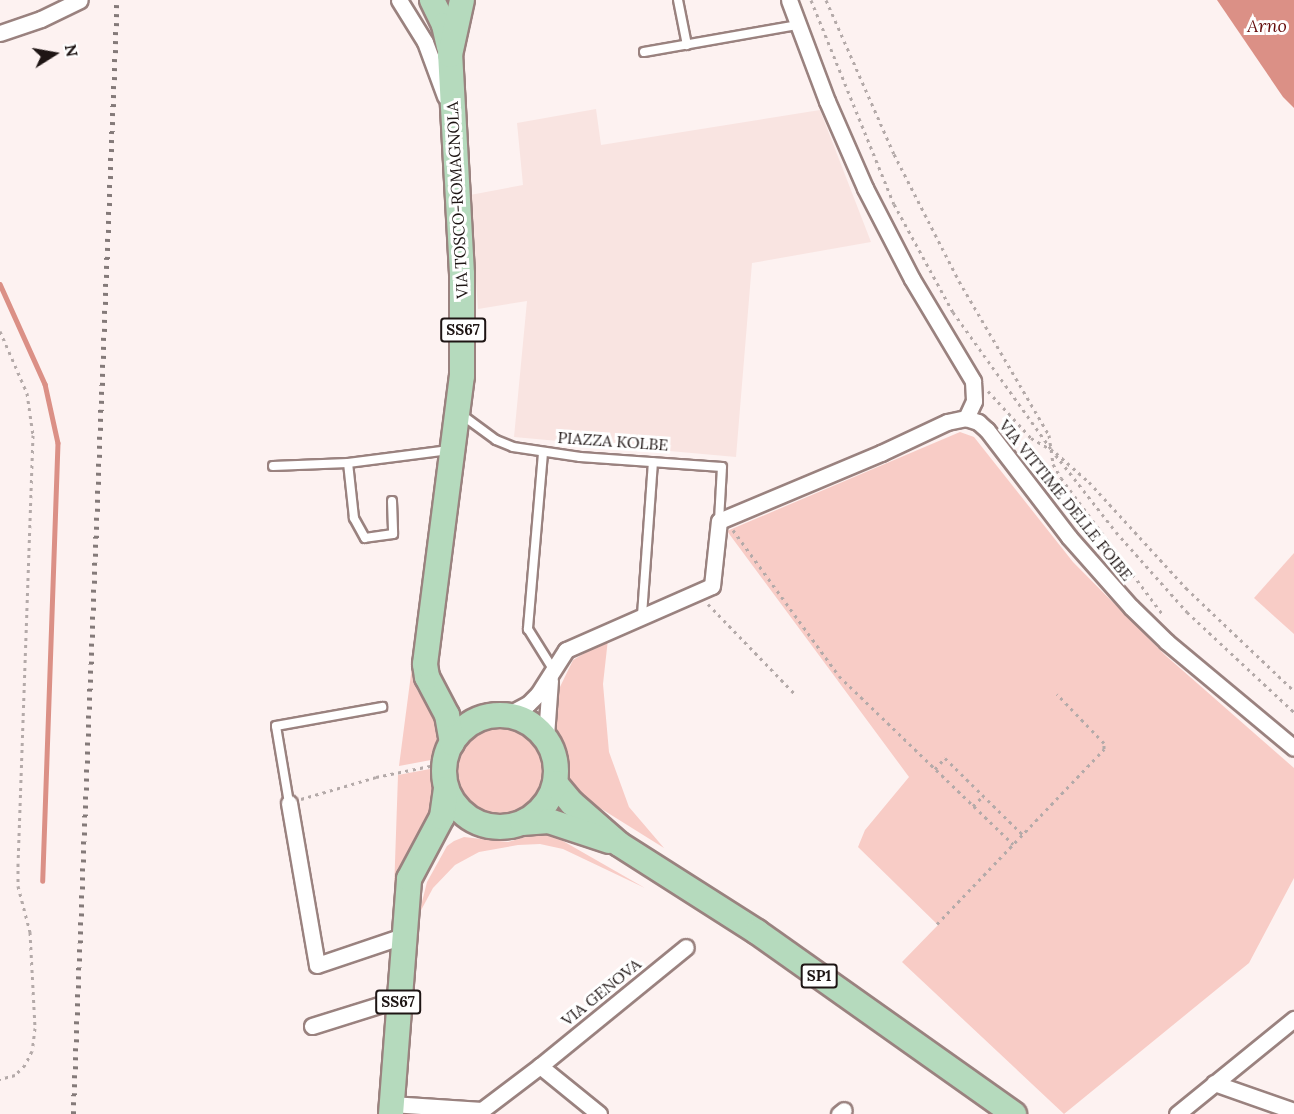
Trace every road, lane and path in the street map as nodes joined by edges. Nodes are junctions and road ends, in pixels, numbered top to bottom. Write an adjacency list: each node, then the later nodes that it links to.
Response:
1 (399, 0): 14 (street)
2 (432, 0): 13 (main road)
3 (678, 0): 11 (lane)
4 (789, 0): 9 (street)
5 (811, 0): 19 (path)
6 (826, 0): 19 (path)
7 (462, 1): 13 (main road, VIA TOSCO-ROMAGNOLA / SS67)
8 (75, 3): 10 (street)
9 (797, 25): 11 (lane); 16 (street)
10 (0, 33)
11 (687, 45): 12 (lane)
12 (644, 52)
13 (450, 55): 14 (main road, VIA TOSCO-ROMAGNOLA / SS67)
14 (452, 118): 17 (main road, VIA TOSCO-ROMAGNOLA / SS67)
15 (0, 331): 60 (path)
16 (973, 381): 18 (street); 19 (path)
17 (458, 412): 20 (main road, VIA TOSCO-ROMAGNOLA / SS67); 21 (lane, PIAZZA KOLBE)
18 (966, 418): 26 (street); 39 (street, VIA VITTIME DELLE FOIBE)
19 (1051, 449): 29 (path); 32 (path); 36 (path)
20 (453, 450): 23 (lane); 30 (main road, VIA TOSCO-ROMAGNOLA / SS67)
21 (543, 453): 22 (lane, PIAZZA KOLBE); 31 (lane)
22 (653, 462): 26 (lane, PIAZZA KOLBE); 28 (lane)
23 (348, 463): 24 (lane); 25 (lane)
24 (273, 466)
25 (392, 501)
26 (722, 520): 27 (street, PIAZZA KOLBE); 41 (path)
27 (696, 592): 28 (street, PIAZZA KOLBE); 34 (path)
28 (642, 615): 31 (street, PIAZZA KOLBE)
29 (1164, 617)
30 (428, 642): 37 (main road, SS67); 40 (main road, SS67)
31 (552, 673): 37 (street, PIAZZA KOLBE); 38 (street)
32 (1294, 691)
33 (1057, 694): 49 (path)
34 (796, 696)
35 (382, 707): 45 (lane)
36 (1294, 712)
37 (493, 717): 38 (main road, SS67); 40 (main road)
38 (546, 736): 42 (main road)
39 (1294, 748)
40 (448, 753): 43 (main road, SS67); 45 (path)
41 (935, 769): 44 (path); 46 (path)
42 (555, 783): 47 (main road); 50 (main road, SP1)
43 (446, 789): 48 (main road); 52 (main road, SS67)
44 (983, 796): 46 (path); 49 (path)
45 (288, 803): 54 (street)
46 (973, 806): 51 (path)
47 (522, 823): 48 (main road, SS67); 50 (main road, SP1)
48 (481, 824): 52 (main road, SS67)
49 (1023, 834): 51 (path)
50 (619, 844): 65 (main road, SP1)
51 (1013, 844): 53 (path)
52 (407, 901): 54 (main road, SS67)
53 (937, 924)
54 (403, 936): 56 (main road, SS67)
55 (686, 947): 59 (street, VIA GENOVA)
56 (399, 999): 58 (street); 62 (main road, SS67)
57 (1294, 1019): 61 (street)
58 (312, 1026)
59 (540, 1066): 62 (street, VIA GENOVA); 64 (street)
60 (0, 1079)
61 (1214, 1083): 63 (street); 66 (street)
62 (391, 1109)
63 (1294, 1111)
64 (599, 1114)
65 (1014, 1114)
66 (1177, 1114)

